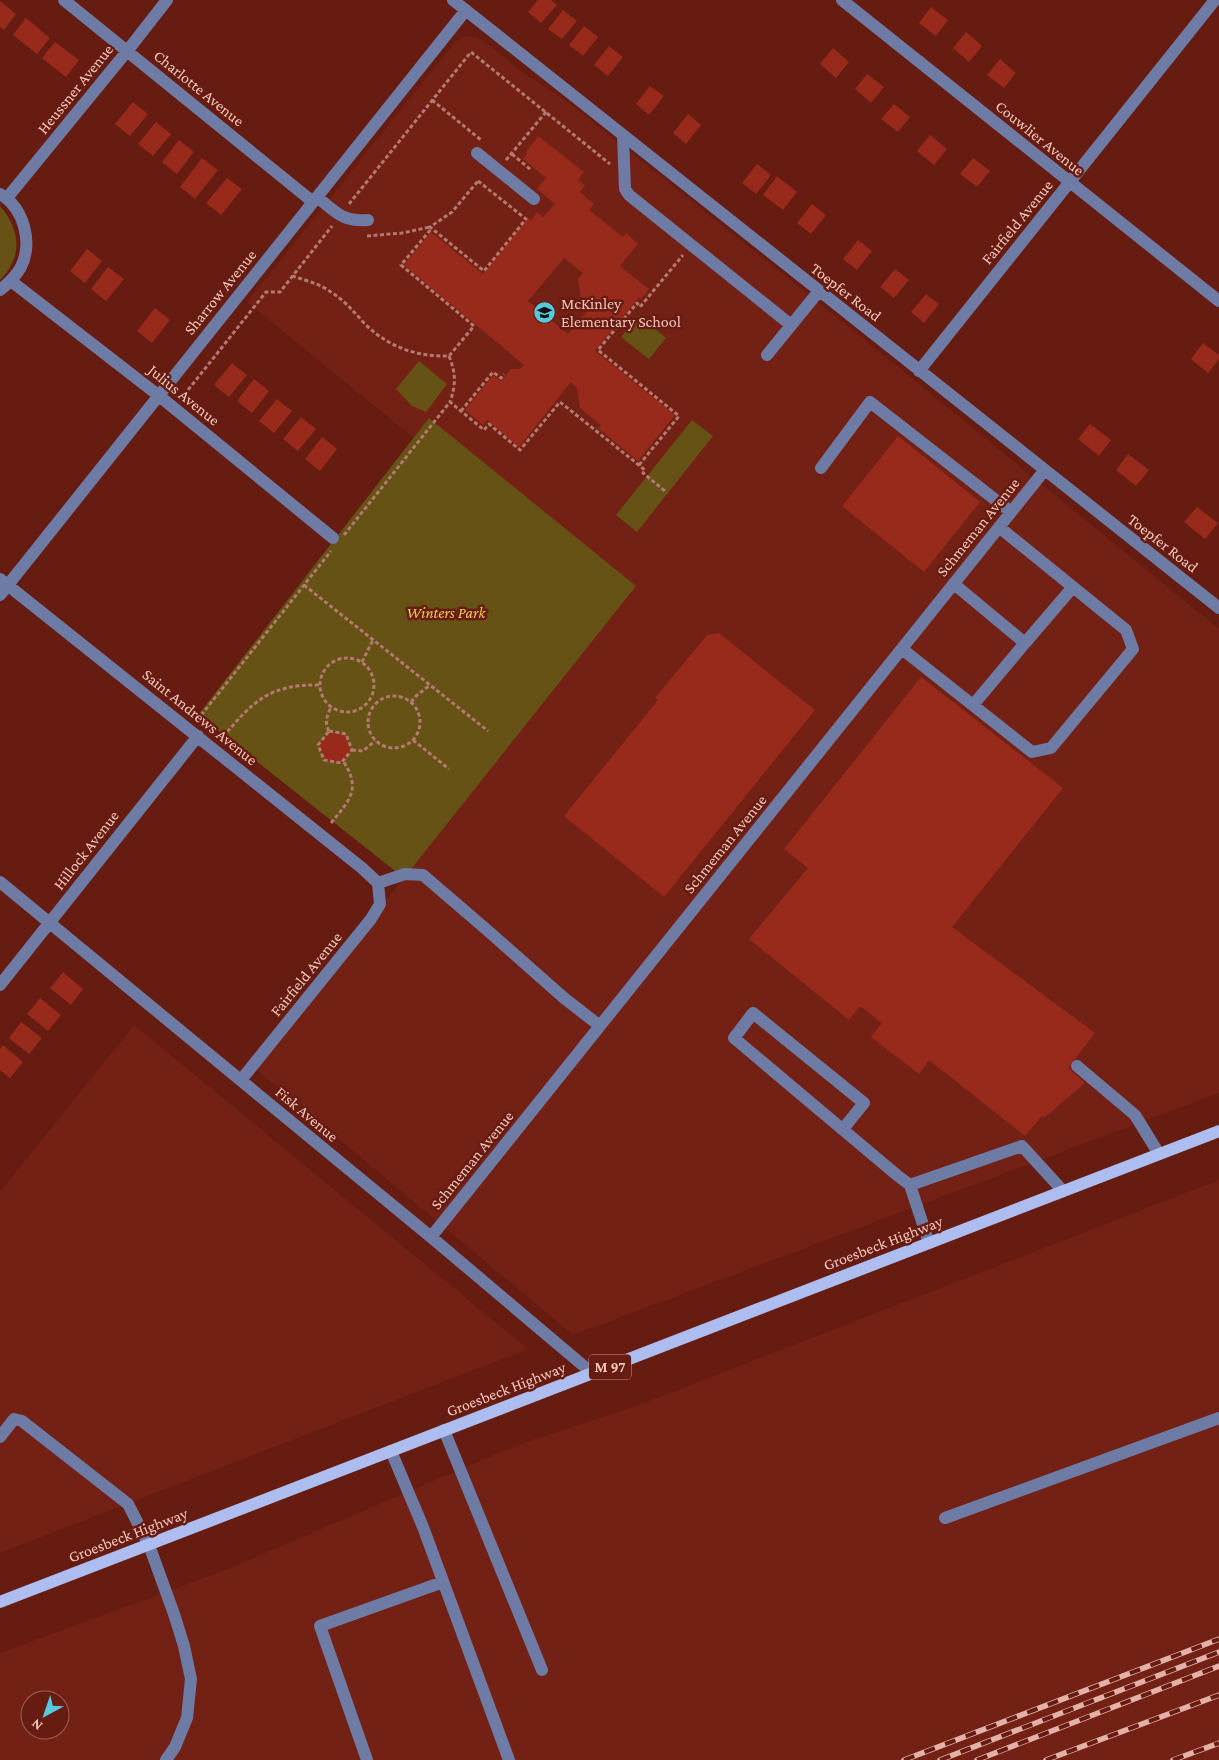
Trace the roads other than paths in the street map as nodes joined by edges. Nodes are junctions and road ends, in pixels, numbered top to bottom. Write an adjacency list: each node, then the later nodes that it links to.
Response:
1 (64, 0): 7 (street, Charlotte Avenue)
2 (166, 0): 7 (street, Heussner Avenue)
3 (453, 0): 6 (street, Toepfer Road)
4 (842, 0): 10 (street, Couwlier Avenue)
5 (1215, 0): 10 (street, Fairfield Avenue)
6 (466, 10): 8 (street, Toepfer Road); 12 (street, Sharrow Avenue)
7 (128, 50): 11 (street, Heussner Avenue); 12 (street, Charlotte Avenue)
8 (624, 136): 17 (street, Toepfer Road); 19 (street)
9 (480, 147): 13 (street)
10 (1070, 182): 18 (street, Couwlier Avenue); 21 (street, Fairfield Avenue)
11 (4, 196): 15 (street)
12 (315, 199): 14 (street, Charlotte Avenue); 22 (street, Sharrow Avenue)
13 (534, 199)
14 (368, 220)
15 (11, 281): 16 (street); 22 (street, Julius Avenue)
16 (0, 290)
17 (819, 291): 19 (street); 21 (street, Toepfer Road)
18 (1219, 301)
19 (791, 325): 20 (street)
20 (767, 355)
21 (919, 371): 24 (street, Toepfer Road)
22 (158, 395): 27 (street, Julius Avenue); 29 (street, Sharrow Avenue)
23 (821, 468): 25 (street)
24 (1044, 471): 25 (street, Schmeman Avenue); 31 (street, Toepfer Road)
25 (1011, 512): 26 (street, Schmeman Avenue)
26 (999, 527): 28 (street, Schmeman Avenue); 30 (street)
27 (336, 541)
28 (954, 584): 32 (street); 33 (street, Schmeman Avenue)
29 (3, 586): 35 (street, Saint Andrews Avenue)
30 (1073, 587): 32 (street); 34 (street)
31 (1219, 608)
32 (1025, 643): 34 (street)
33 (902, 649): 34 (street); 40 (street, Schmeman Avenue)
34 (973, 705)
35 (198, 736): 37 (street, Saint Andrews Avenue); 38 (street, Hillock Avenue)
36 (0, 882): 38 (street, Fisk Avenue)
37 (378, 882): 40 (street); 42 (street, Fairfield Avenue)
38 (50, 922): 39 (street, Hillock Avenue); 42 (street, Fisk Avenue)
39 (0, 985)
40 (600, 1026): 48 (street, Schmeman Avenue)
41 (1077, 1066): 45 (street)
42 (241, 1080): 48 (street, Fisk Avenue)
43 (843, 1130): 43 (street); 46 (street)
44 (1219, 1131): 45 (main road, Groesbeck Highway / M 97)
45 (1160, 1154): 47 (main road, Groesbeck Highway / M 97)
46 (910, 1185): 47 (street); 49 (street)
47 (1063, 1191): 49 (main road, Groesbeck Highway / M 97)
48 (431, 1237): 50 (street, Fisk Avenue)
49 (930, 1243): 50 (main road, Groesbeck Highway / M 97)
50 (592, 1374): 52 (main road, Groesbeck Highway / M 97)
51 (1219, 1418): 55 (street)
52 (444, 1430): 54 (main road, Groesbeck Highway / M 97); 59 (street)
53 (0, 1437): 56 (street)
54 (391, 1451): 56 (main road, Groesbeck Highway / M 97); 57 (street)
55 (945, 1518)
56 (148, 1545): 58 (main road, Groesbeck Highway / M 97); 60 (street)
57 (443, 1582): 61 (street); 62 (street)
58 (0, 1602)
59 (542, 1670)
60 (166, 1760)
61 (367, 1760)
62 (509, 1760)

